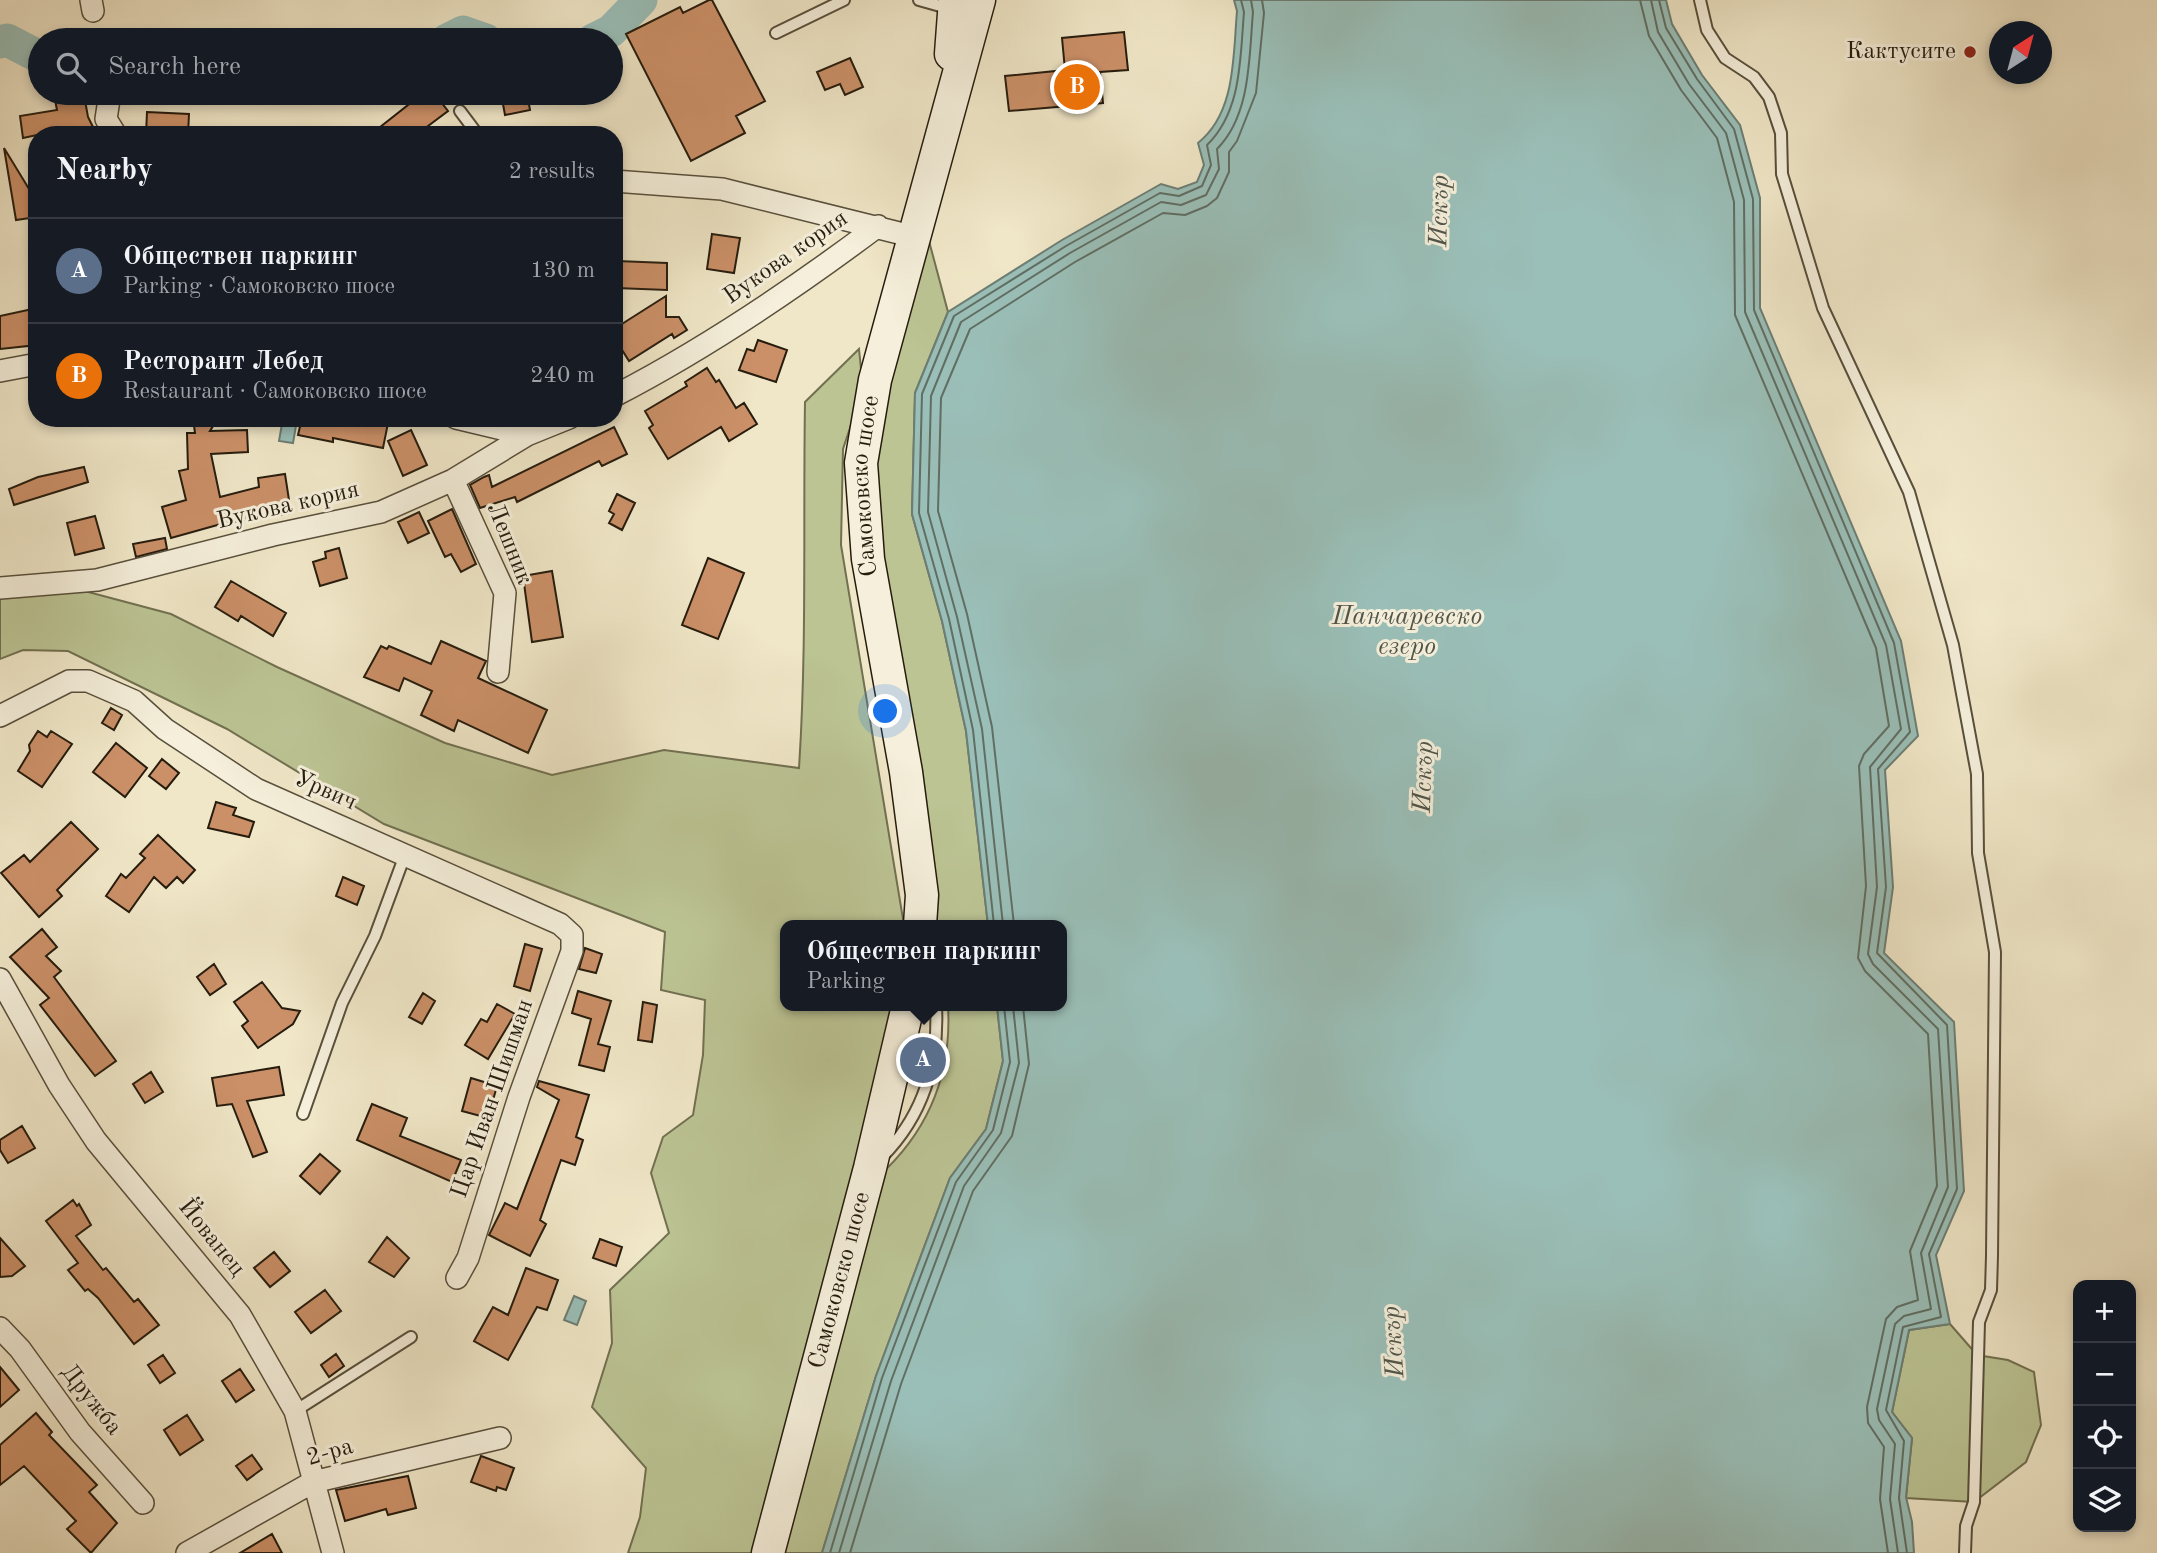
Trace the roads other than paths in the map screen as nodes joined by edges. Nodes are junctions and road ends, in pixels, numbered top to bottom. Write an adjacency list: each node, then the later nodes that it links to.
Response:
1 (844, 0): 5 (lane)
2 (919, 0): 4 (lane)
3 (1700, 0): 41 (lane)
4 (963, 3): 12 (main road, Самоковско шосе)
5 (776, 33)
6 (108, 105): 8 (street)
7 (460, 111): 9 (lane)
8 (110, 126)
9 (471, 126)
10 (623, 182): 11 (street)
11 (877, 226): 12 (street); 15 (street, Вукова кория)
12 (915, 237): 24 (main road, Самоковско шосе)
13 (28, 365): 14 (street)
14 (0, 370)
15 (623, 391)
16 (494, 427): 18 (street)
17 (547, 427): 18 (street, Вукова кория)
18 (527, 435): 19 (street, Вукова кория)
19 (453, 480): 20 (street, Вукова кория); 21 (street, Лешник)
20 (0, 588)
21 (498, 672)
22 (0, 716): 23 (street, Урвич)
23 (405, 855): 25 (street, Урвич); 29 (lane)
24 (920, 920)
25 (572, 935): 31 (street, Цар Иван Шишман)
26 (0, 979): 34 (street, Йованец)
27 (907, 1011): 30 (main road, Самоковско шосе)
28 (936, 1011): 30 (lane)
29 (303, 1114)
30 (870, 1168): 40 (main road, Самоковско шосе)
31 (457, 1278)
32 (0, 1328): 37 (street, Дружба)
33 (411, 1337): 34 (lane)
34 (295, 1411): 36 (street, Йованец)
35 (500, 1438): 36 (street, 2-ра)
36 (313, 1482): 38 (street, 2-ра); 39 (street, Йованец)
37 (143, 1503)
38 (187, 1553)
39 (333, 1553)
40 (768, 1553)
41 (1965, 1553)

